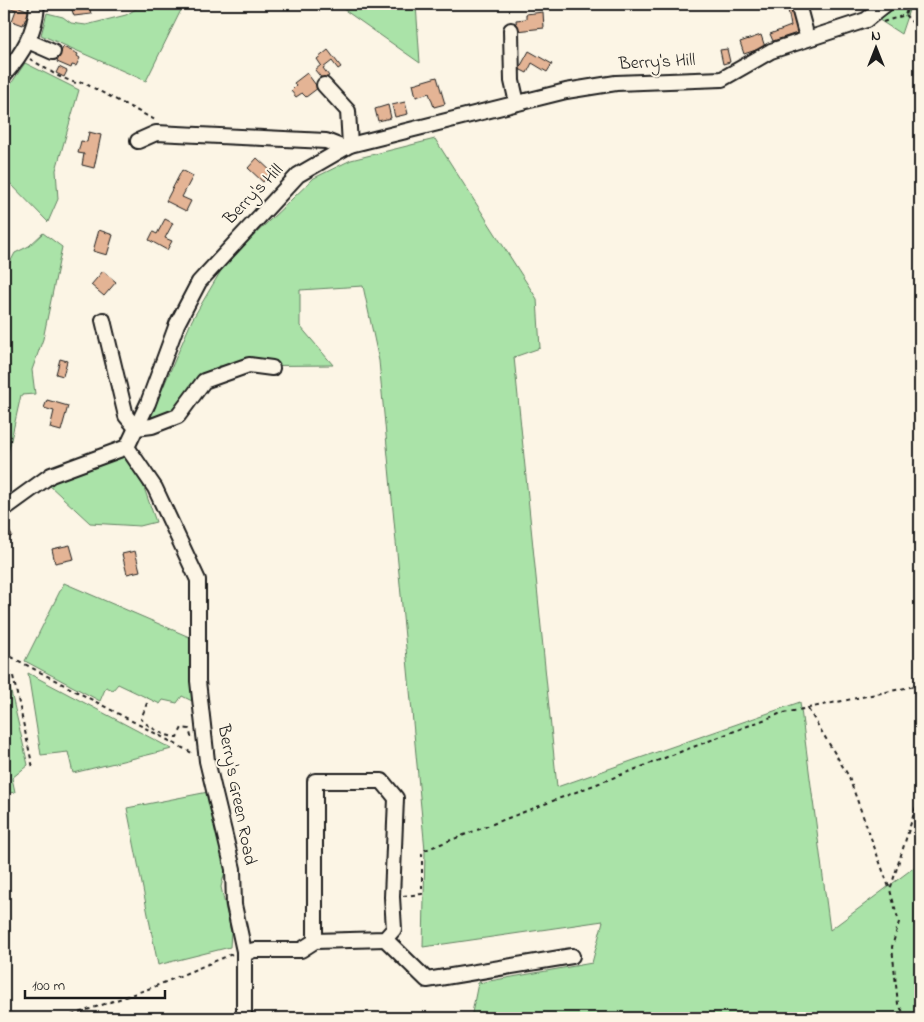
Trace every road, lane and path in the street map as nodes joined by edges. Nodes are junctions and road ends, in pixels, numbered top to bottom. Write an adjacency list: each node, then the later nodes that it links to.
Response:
1 (37, 4): 8 (street)
2 (798, 4): 6 (street)
3 (886, 4): 13 (street, Berry's Hill)
4 (905, 15): 7 (path)
5 (511, 30): 13 (street)
6 (805, 30)
7 (920, 30)
8 (24, 47): 9 (street); 10 (street); 11 (path)
9 (53, 52)
10 (4, 75)
11 (82, 82)
12 (324, 85): 15 (street)
13 (517, 103): 15 (street, Berry's Hill)
14 (138, 141): 15 (street)
15 (347, 147): 18 (street, Berry's Hill)
16 (103, 320): 18 (street)
17 (272, 368): 18 (street)
18 (136, 428): 19 (street, Berry's Hill)
19 (127, 447): 20 (street); 27 (street, Berry's Green Road)
20 (4, 509)
21 (4, 653): 27 (path)
22 (4, 663): 28 (path)
23 (920, 686): 25 (path)
24 (146, 703): 26 (path)
25 (808, 708): 30 (path); 31 (path)
26 (193, 744)
27 (202, 755): 34 (street, Berry's Green Road)
28 (33, 768)
29 (920, 794): 30 (path)
30 (890, 890): 38 (path)
31 (392, 897): 32 (street); 33 (street)
32 (384, 939): 33 (street); 35 (street)
33 (315, 941): 34 (street)
34 (244, 952): 36 (path); 37 (street, Berry's Green Road)
35 (572, 956)
36 (64, 1018)
37 (244, 1018)
38 (907, 1018)

